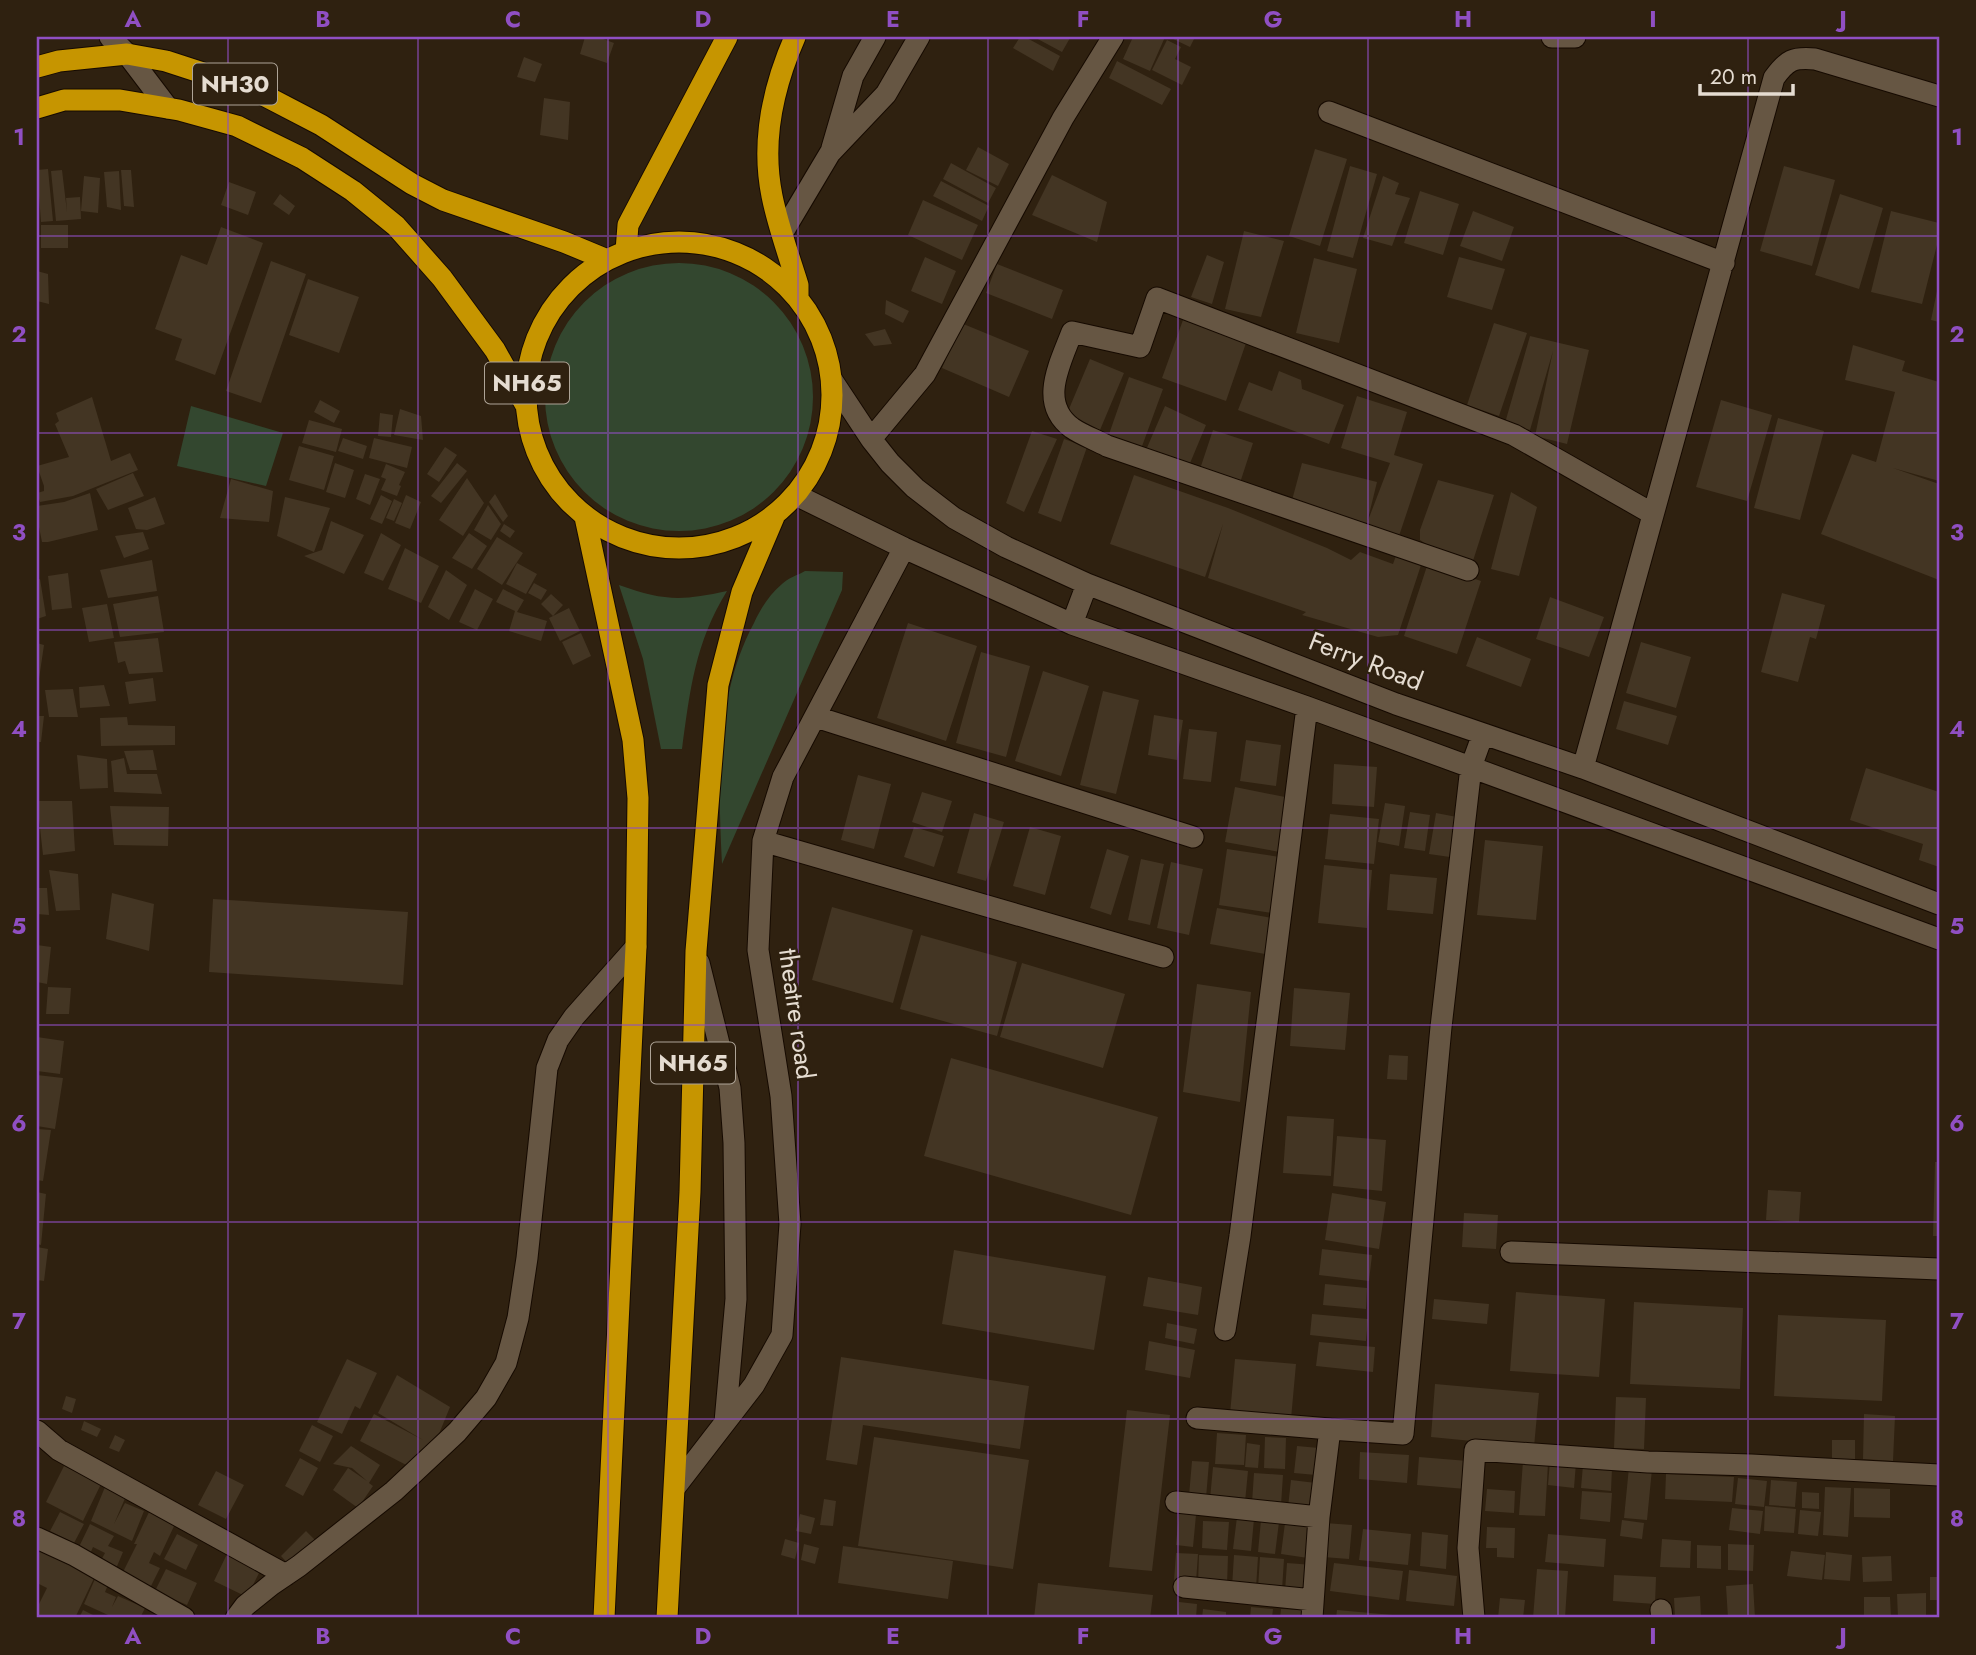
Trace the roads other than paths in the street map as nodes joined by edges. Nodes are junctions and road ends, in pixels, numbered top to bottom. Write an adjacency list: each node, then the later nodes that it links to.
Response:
1 (110, 37): 9 (street)
2 (727, 37): 17 (highway)
3 (795, 37): 16 (highway, NH65)
4 (875, 37): 15 (street)
5 (919, 37): 15 (street)
6 (1113, 37): 23 (street)
7 (1552, 37): 8 (street)
8 (1575, 37)
9 (127, 54): 10 (highway, NH30); 13 (street); 18 (highway, NH30)
10 (37, 67)
11 (1939, 96): 19 (street)
12 (37, 108): 13 (highway, NH30)
13 (168, 108): 22 (highway, NH30)
14 (1329, 112): 19 (street)
15 (830, 153): 16 (street)
16 (783, 232): 20 (highway, NH65)
17 (626, 251): 18 (highway, NH65); 20 (highway, NH65)
18 (605, 259): 22 (highway, NH65)
19 (1724, 263): 25 (street)
20 (798, 297): 21 (highway, NH65)
21 (832, 380): 23 (street, Ferry Road); 24 (highway, NH65)
22 (525, 404): 26 (highway, NH65)
23 (871, 439): 30 (street, Ferry Road)
24 (796, 495): 27 (highway, NH65); 28 (street)
25 (1653, 514): 29 (street); 36 (street)
26 (585, 517): 27 (highway, NH65); 41 (highway, NH65)
27 (774, 517): 42 (highway, NH65)
28 (904, 548): 31 (street); 33 (street, theatre road)
29 (1468, 570)
30 (1087, 584): 31 (street); 34 (street, Ferry Road)
31 (1072, 624): 32 (street)
32 (1307, 706): 35 (street); 46 (street)
33 (816, 717): 37 (street); 38 (street, theatre road)
34 (1483, 734): 35 (street); 36 (street, Ferry Road)
35 (1471, 767): 40 (street); 49 (street)
36 (1583, 768): 39 (street, Ferry Road)
37 (1193, 837)
38 (762, 841): 43 (street); 48 (street, theatre road)
39 (1937, 903): 40 (street)
40 (1931, 936)
41 (636, 947): 56 (street); 61 (highway, NH65)
42 (696, 951): 48 (street); 52 (highway, NH65)
43 (1163, 957)
44 (1511, 1252): 45 (street)
45 (1939, 1269)
46 (1225, 1330)
47 (1198, 1418): 49 (street)
48 (725, 1422): 52 (street, theatre road)
49 (1330, 1429): 54 (street)
50 (37, 1431): 56 (street)
51 (1939, 1475): 63 (street)
52 (676, 1486): 62 (highway, NH65)
53 (1175, 1502): 54 (street)
54 (1319, 1517): 58 (street)
55 (37, 1538): 59 (street)
56 (286, 1575): 60 (street)
57 (1184, 1587): 58 (street)
58 (1313, 1609)
59 (184, 1618)
60 (236, 1618)
61 (604, 1618)
62 (667, 1618)
63 (1474, 1618)

